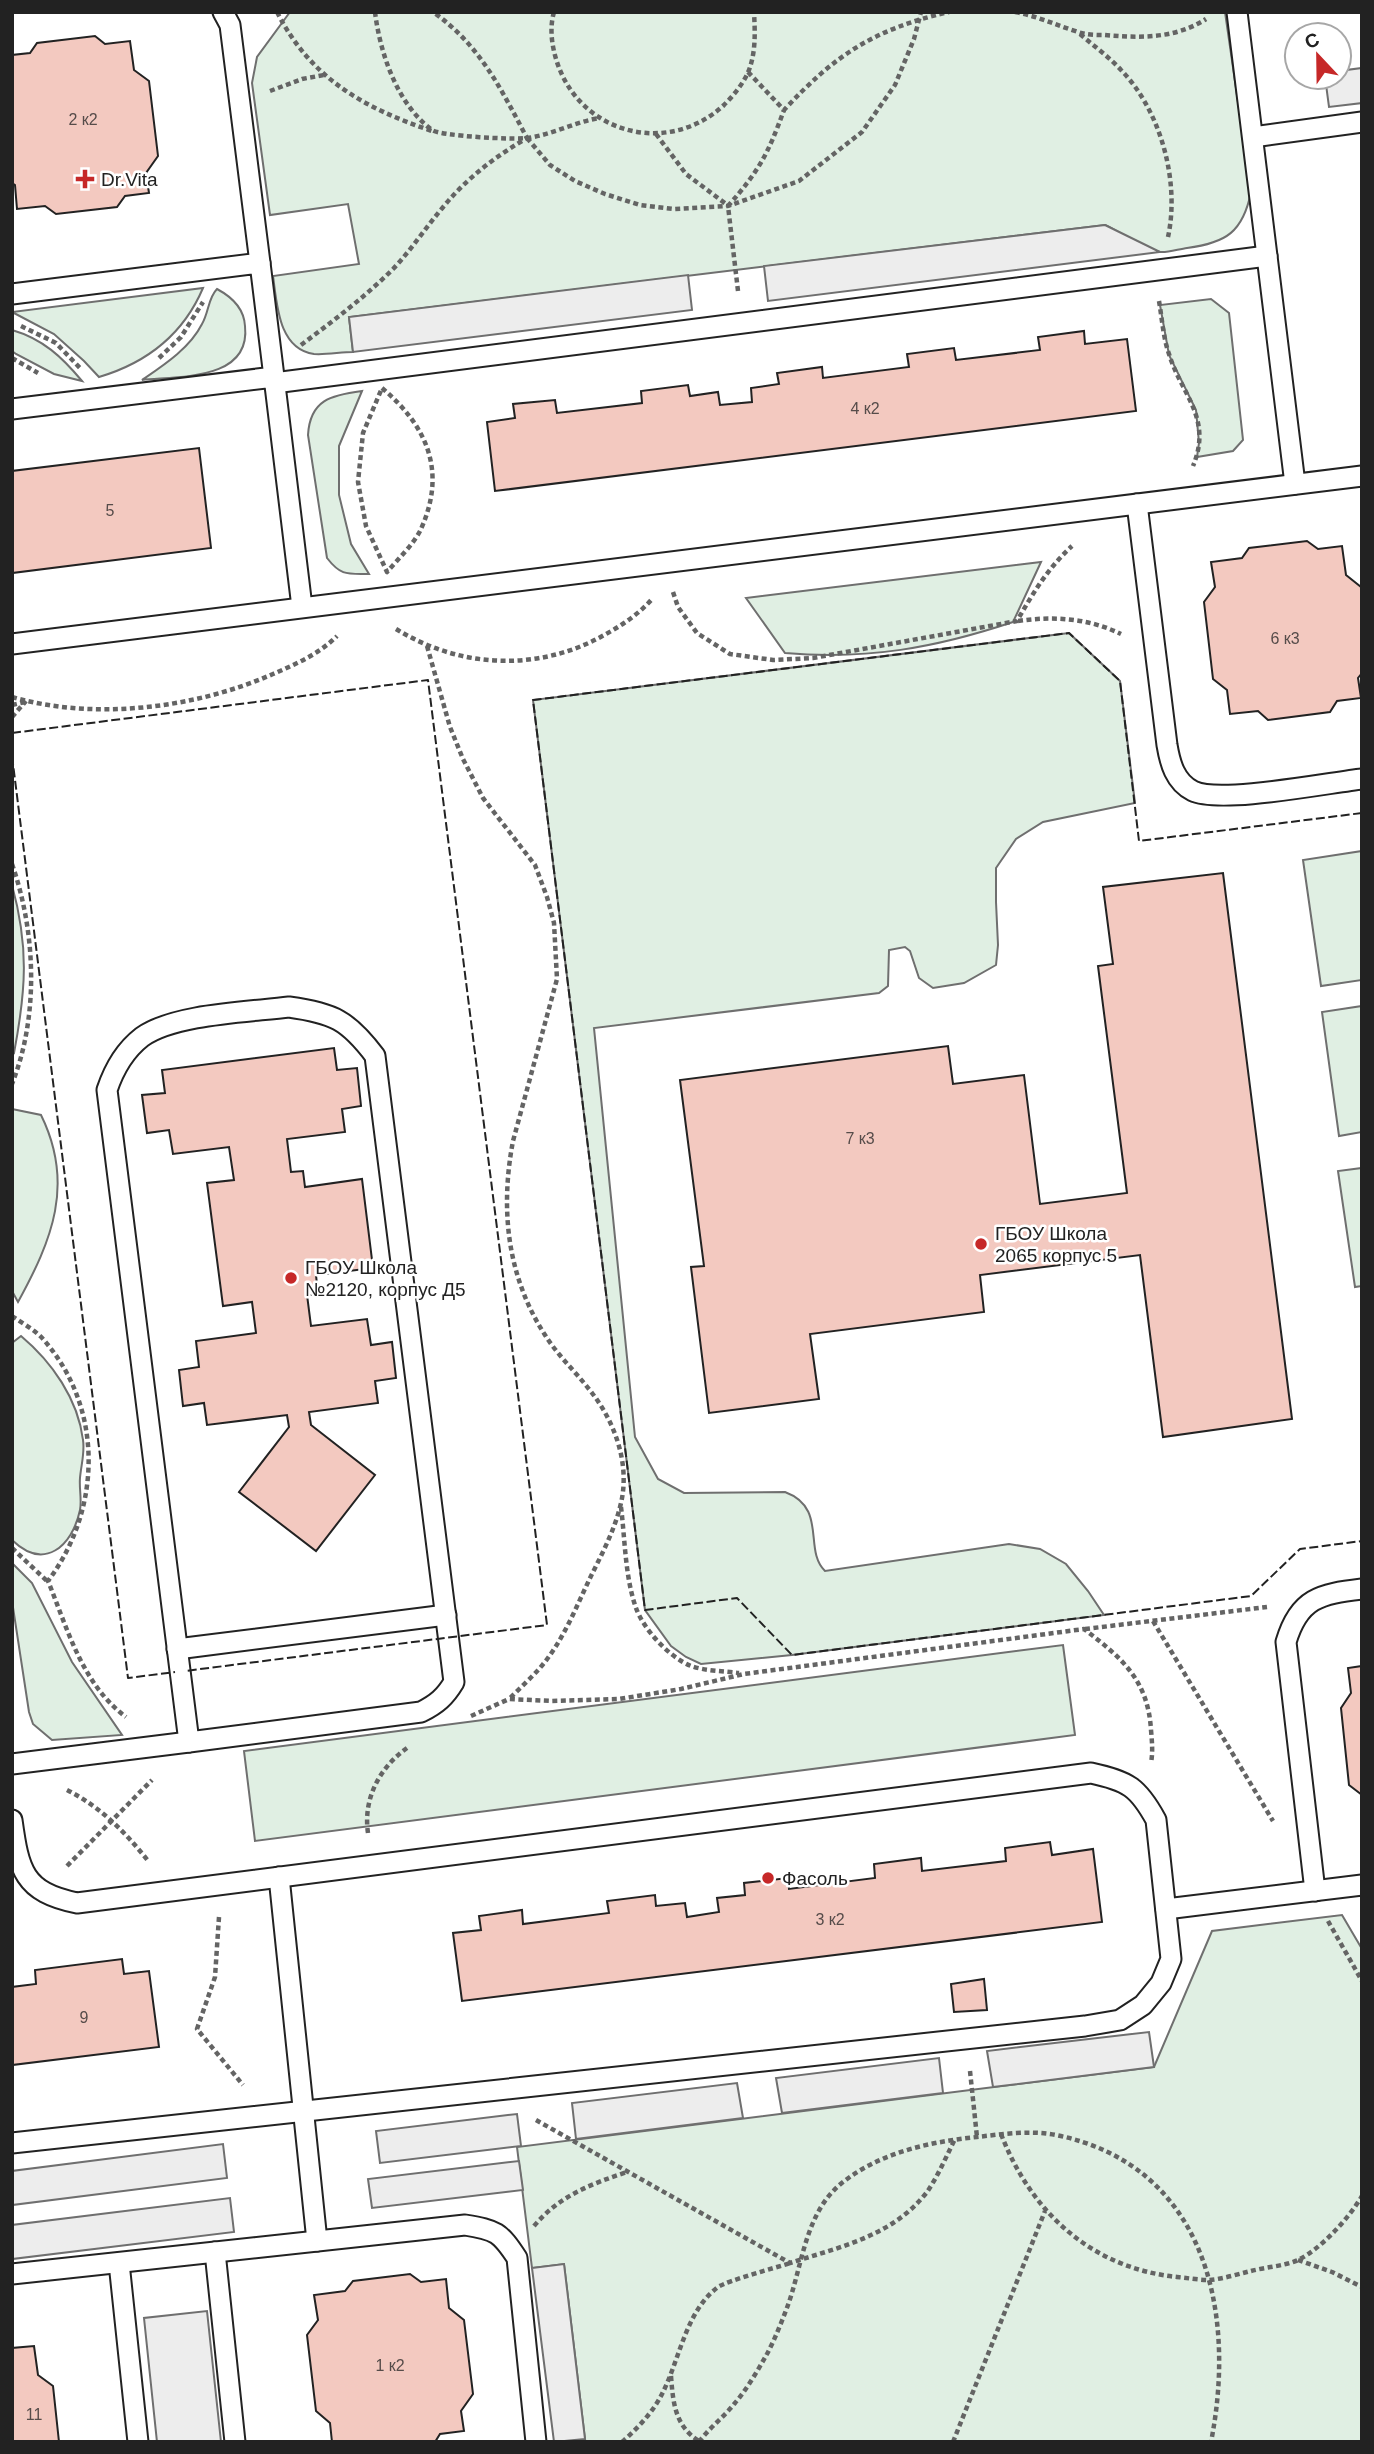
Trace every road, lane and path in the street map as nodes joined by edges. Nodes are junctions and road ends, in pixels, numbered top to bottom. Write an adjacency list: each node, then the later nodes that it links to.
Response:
1 (277, 12): 14 (path)
2 (375, 12): 19 (path)
3 (433, 12): 22 (path)
4 (554, 12): 17 (path)
5 (754, 12): 13 (path)
6 (948, 12): 10 (path)
7 (1015, 12): 12 (path)
8 (1213, 12): 12 (path)
9 (1237, 12): 21 (lane)
10 (920, 15): 15 (path); 23 (path)
11 (232, 17): 16 (lane)
12 (1080, 34): 27 (path)
13 (748, 72): 15 (path); 20 (path)
14 (324, 75): 16 (path); 19 (path)
15 (784, 110): 23 (path)
16 (241, 112): 25 (lane)
17 (605, 122): 20 (path); 22 (path)
18 (1362, 122): 21 (lane)
19 (433, 131): 22 (path)
20 (656, 134): 23 (path)
21 (1253, 136): 24 (lane)
22 (527, 138): 23 (path); 34 (path)
23 (728, 206): 30 (path)
24 (1267, 256): 27 (lane); 42 (lane)
25 (260, 263): 26 (lane); 34 (lane)
26 (221, 268): 28 (lane); 32 (path)
27 (1162, 270): 30 (lane); 40 (path)
28 (12, 294)
29 (13, 322): 38 (path)
30 (741, 323): 34 (lane)
31 (12, 358): 33 (path)
32 (149, 363)
33 (41, 375)
34 (274, 380): 38 (lane); 48 (lane)
35 (395, 386): 36 (path)
36 (382, 388): 36 (path); 37 (path)
37 (372, 390)
38 (102, 398): 39 (lane)
39 (12, 409)
40 (1191, 470)
41 (1362, 476): 42 (lane)
42 (1296, 484): 43 (lane)
43 (1137, 504): 47 (lane); 52 (lane)
44 (1074, 545): 49 (path)
45 (672, 589): 49 (path)
46 (655, 595): 51 (path)
47 (367, 599): 48 (lane); 51 (path); 54 (path)
48 (302, 607): 50 (lane)
49 (1017, 621): 52 (path)
50 (12, 644)
51 (426, 645): 61 (path)
52 (1156, 657): 57 (lane)
53 (12, 697): 54 (path)
54 (26, 701): 55 (path); 56 (path)
55 (12, 705)
56 (12, 717)
57 (1362, 779)
58 (12, 864): 59 (path)
59 (12, 1084)
60 (12, 1317): 63 (path)
61 (621, 1506): 70 (path); 71 (path)
62 (12, 1548): 63 (path)
63 (48, 1581): 73 (path)
64 (1362, 1589): 65 (lane)
65 (1310, 1601): 67 (path); 88 (lane)
66 (446, 1615): 69 (lane); 69 (lane); 74 (lane)
67 (1153, 1621): 68 (path); 81 (path)
68 (1084, 1629): 70 (path); 78 (path)
69 (177, 1649): 74 (lane)
70 (744, 1674): 71 (path)
71 (509, 1699): 72 (path)
72 (463, 1720)
73 (133, 1721)
74 (189, 1742): 76 (lane); 80 (path)
75 (416, 1742): 82 (path)
76 (12, 1764)
77 (60, 1787): 80 (path)
78 (1146, 1800): 82 (lane); 89 (lane)
79 (12, 1820): 86 (lane)
80 (113, 1821): 86 (path); 87 (path)
81 (1280, 1832)
82 (373, 1865): 83 (lane)
83 (279, 1877): 84 (lane); 92 (lane)
84 (219, 1885): 87 (lane); 93 (path)
85 (1362, 1885): 88 (lane)
86 (41, 1891): 87 (lane)
87 (171, 1891)
88 (1312, 1892): 89 (lane); 90 (path)
89 (1166, 1909): 91 (lane)
90 (1362, 1981)
91 (966, 2039): 92 (lane); 96 (path)
92 (303, 2111): 93 (lane); 104 (lane)
93 (257, 2116): 98 (lane)
94 (533, 2118): 99 (path)
95 (1001, 2134): 96 (path); 103 (path); 112 (path)
96 (976, 2137): 97 (path)
97 (956, 2139): 107 (path); 107 (path)
98 (12, 2143)
99 (628, 2172): 106 (path); 110 (path)
100 (1362, 2196): 102 (path)
101 (1362, 2206): 102 (path)
102 (1354, 2208): 108 (path)
103 (1045, 2211): 112 (path); 120 (path)
104 (317, 2241): 105 (lane); 106 (lane)
105 (215, 2252): 109 (lane); 116 (lane)
106 (517, 2258): 117 (lane)
107 (801, 2260): 110 (path); 119 (path)
108 (1298, 2260): 112 (path); 113 (path)
109 (119, 2263): 111 (lane); 115 (lane)
110 (790, 2263): 114 (path)
111 (12, 2274)
112 (1210, 2280): 121 (path)
113 (1362, 2287)
114 (670, 2375): 118 (path); 119 (path)
115 (138, 2442)
116 (235, 2442)
117 (537, 2442)
118 (622, 2442)
119 (699, 2442)
120 (953, 2442)
121 (1211, 2442)

